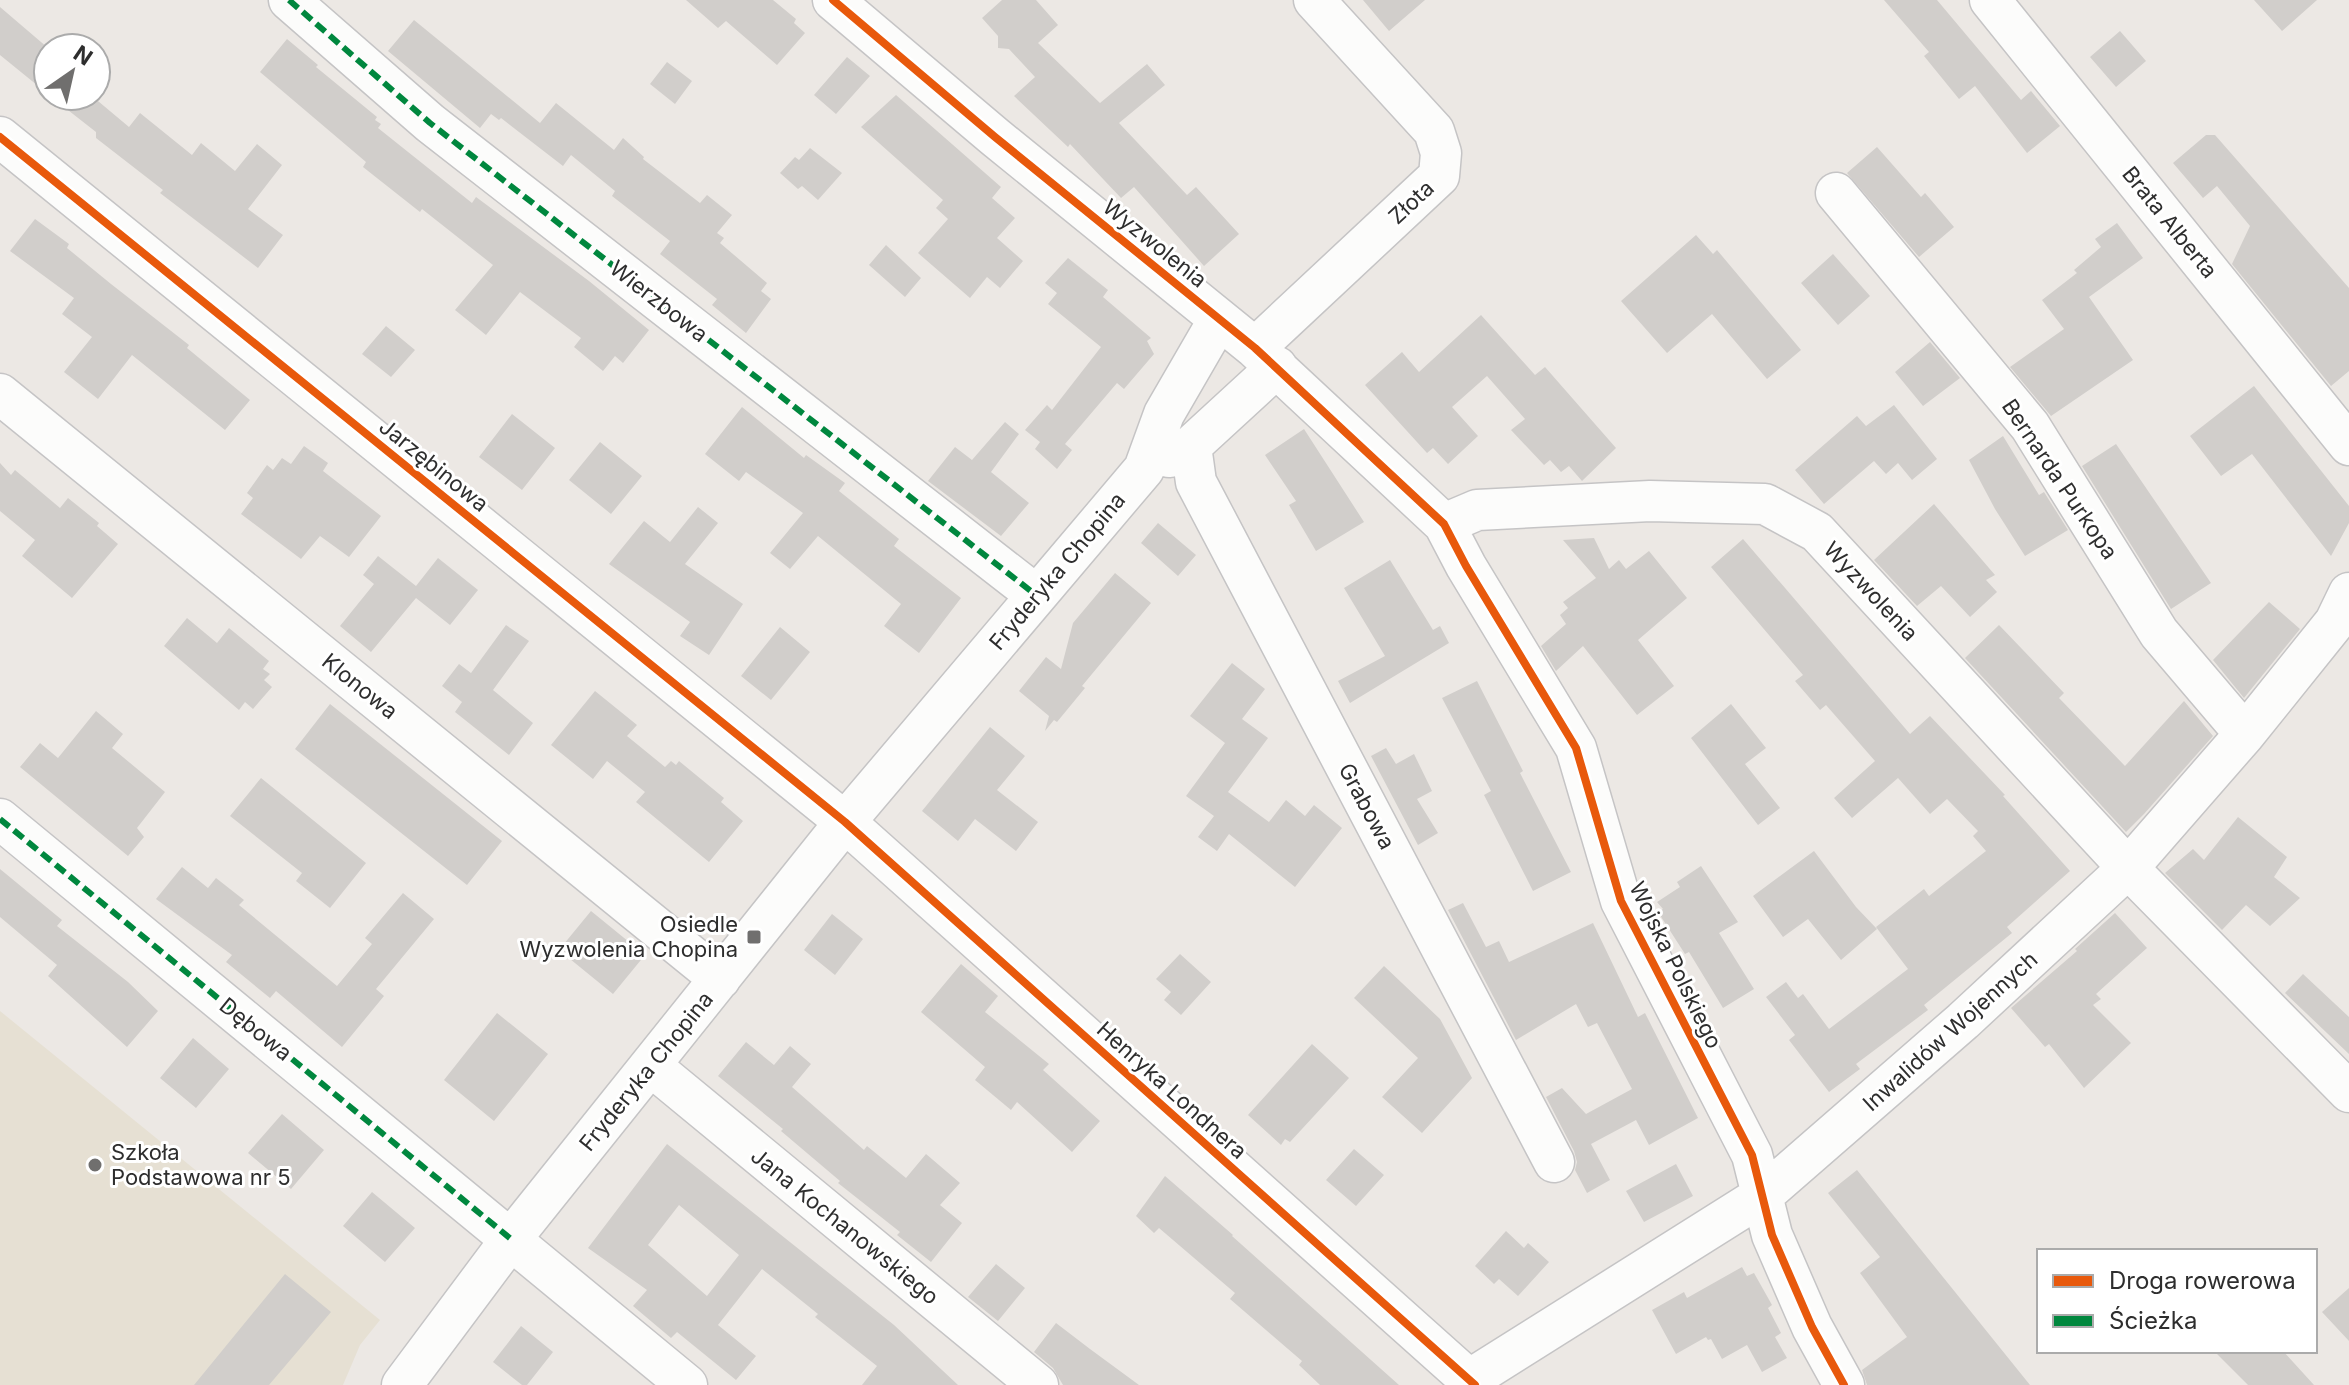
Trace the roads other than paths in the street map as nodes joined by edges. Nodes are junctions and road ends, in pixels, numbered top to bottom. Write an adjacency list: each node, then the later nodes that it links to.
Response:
1 (289, 0): 15 (street, Wierzbowa)
2 (833, 0): 7 (street, Wyzwolenia)
3 (1314, 0): 8 (street, Złota)
4 (1990, 0): 10 (street, Brata Alberta)
5 (0, 137): 18 (street, Jarzębinowa)
6 (1836, 193): 16 (street, Bernarda Purkopa)
7 (1219, 319): 8 (street, Wyzwolenia); 12 (street, Fryderyka Chopina)
8 (1266, 357): 11 (street, Fryderyka Chopina); 13 (street, Wyzwolenia)
9 (0, 394): 20 (street, Klonowa)
10 (2349, 445)
11 (1191, 446): 12 (street, Fryderyka Chopina); 23 (street, Grabowa)
12 (1144, 469): 15 (street, Fryderyka Chopina)
13 (1444, 524): 19 (street, Wyzwolenia); 24 (street, Wojska Polskiego)
14 (2349, 593): 16 (street, Inwalidów Wojennych)
15 (1036, 595): 18 (street, Fryderyka Chopina)
16 (2245, 734): 19 (street, Inwalidów Wojennych)
17 (0, 819): 25 (street, Dębowa)
18 (845, 822): 20 (street, Fryderyka Chopina); 26 (street, Henryka Londnera)
19 (2128, 868): 22 (street, Wyzwolenia); 24 (street, Inwalidów Wojennych)
20 (720, 979): 21 (street, Fryderyka Chopina)
21 (651, 1066): 25 (street, Fryderyka Chopina); 29 (street, Jana Kochanowskiego)
22 (2349, 1092)
23 (1554, 1162)
24 (1763, 1195): 26 (street, Inwalidów Wojennych); 30 (street, Wojska Polskiego)
25 (511, 1239): 27 (street, Fryderyka Chopina); 28 (street, Dębowa)
26 (1472, 1383)
27 (402, 1385)
28 (687, 1385)
29 (1038, 1385)
30 (1844, 1385)

